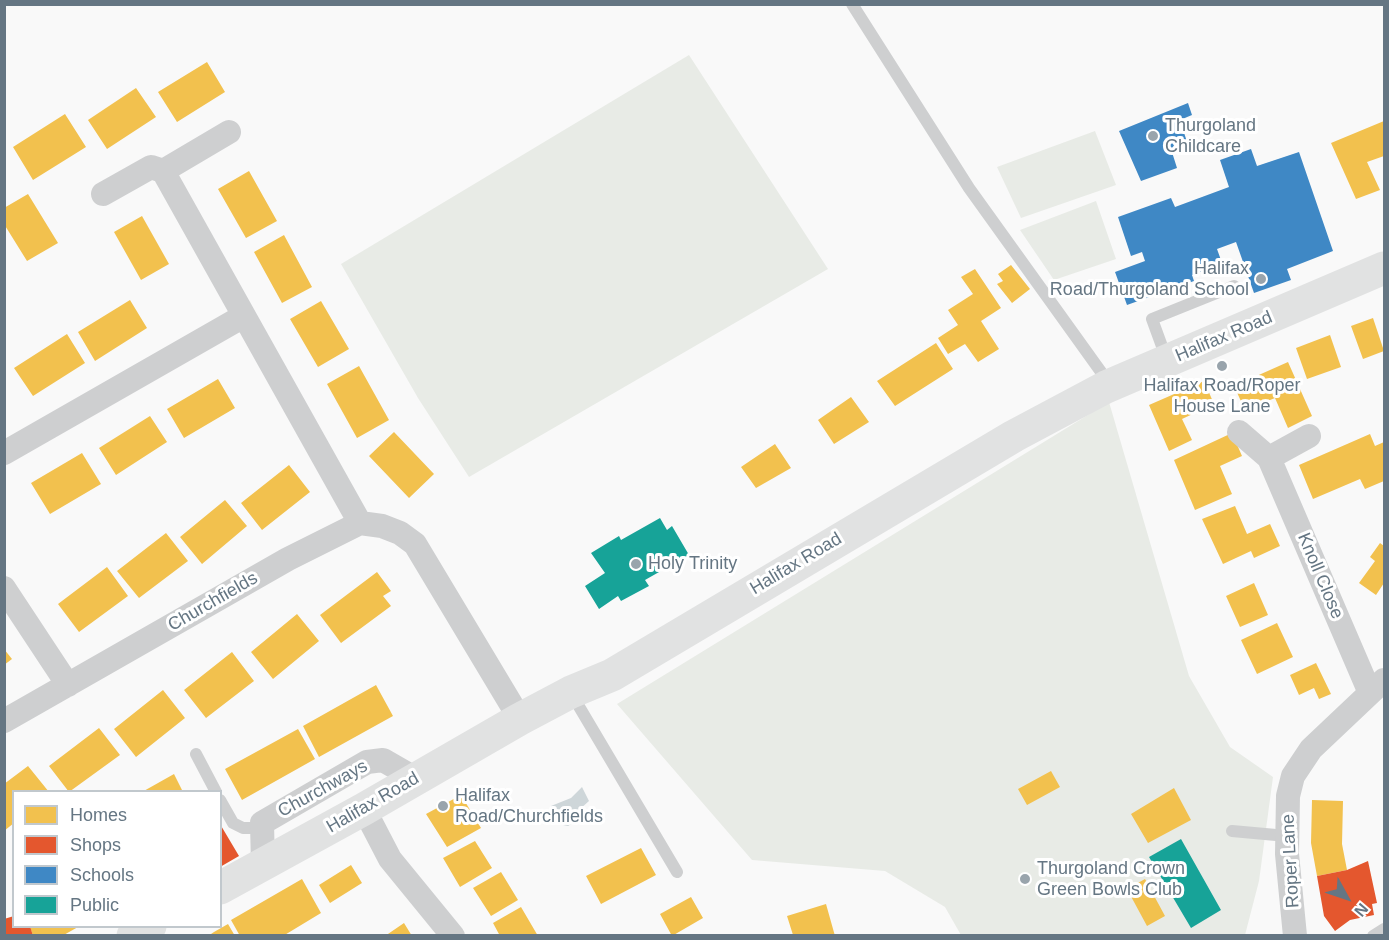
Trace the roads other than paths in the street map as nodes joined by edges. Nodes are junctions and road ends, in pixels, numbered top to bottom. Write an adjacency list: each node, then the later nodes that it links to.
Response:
1 (852, 4): 9 (lane)
2 (229, 132): 3 (street)
3 (164, 171): 4 (street); 7 (street)
4 (103, 194)
5 (1384, 268): 8 (highway, Halifax Road)
6 (1234, 286): 8 (lane)
7 (242, 317): 12 (street); 14 (street)
8 (1167, 361): 9 (highway, Halifax Road)
9 (1110, 385): 18 (highway, Halifax Road)
10 (1239, 432): 13 (street, Knoll Close)
11 (1310, 436): 13 (street)
12 (4, 453)
13 (1269, 458): 17 (street, Knoll Close)
14 (360, 523): 16 (street, Churchfields); 19 (street)
15 (4, 588): 16 (street)
16 (68, 685): 20 (street, Churchfields)
17 (1377, 687): 28 (street, Roper Lane)
18 (571, 692): 19 (highway, Halifax Road); 30 (lane)
19 (520, 719): 22 (highway, Halifax Road)
20 (4, 721)
21 (196, 754): 23 (lane)
22 (416, 779): 25 (highway, Halifax Road); 26 (street, Churchways)
23 (215, 790)
24 (222, 804): 26 (lane, Churchways)
25 (364, 809): 29 (highway, Halifax Road); 35 (street)
26 (262, 823): 29 (street, Churchways)
27 (1232, 831): 28 (lane)
28 (1287, 836): 36 (street, Roper Lane)
29 (263, 865): 31 (highway, Halifax Road)
30 (677, 872)
31 (222, 887)
32 (148, 928): 34 (highway)
33 (1384, 929): 37 (lane)
34 (134, 936)
35 (453, 936)
36 (1295, 936)
37 (1373, 936)

